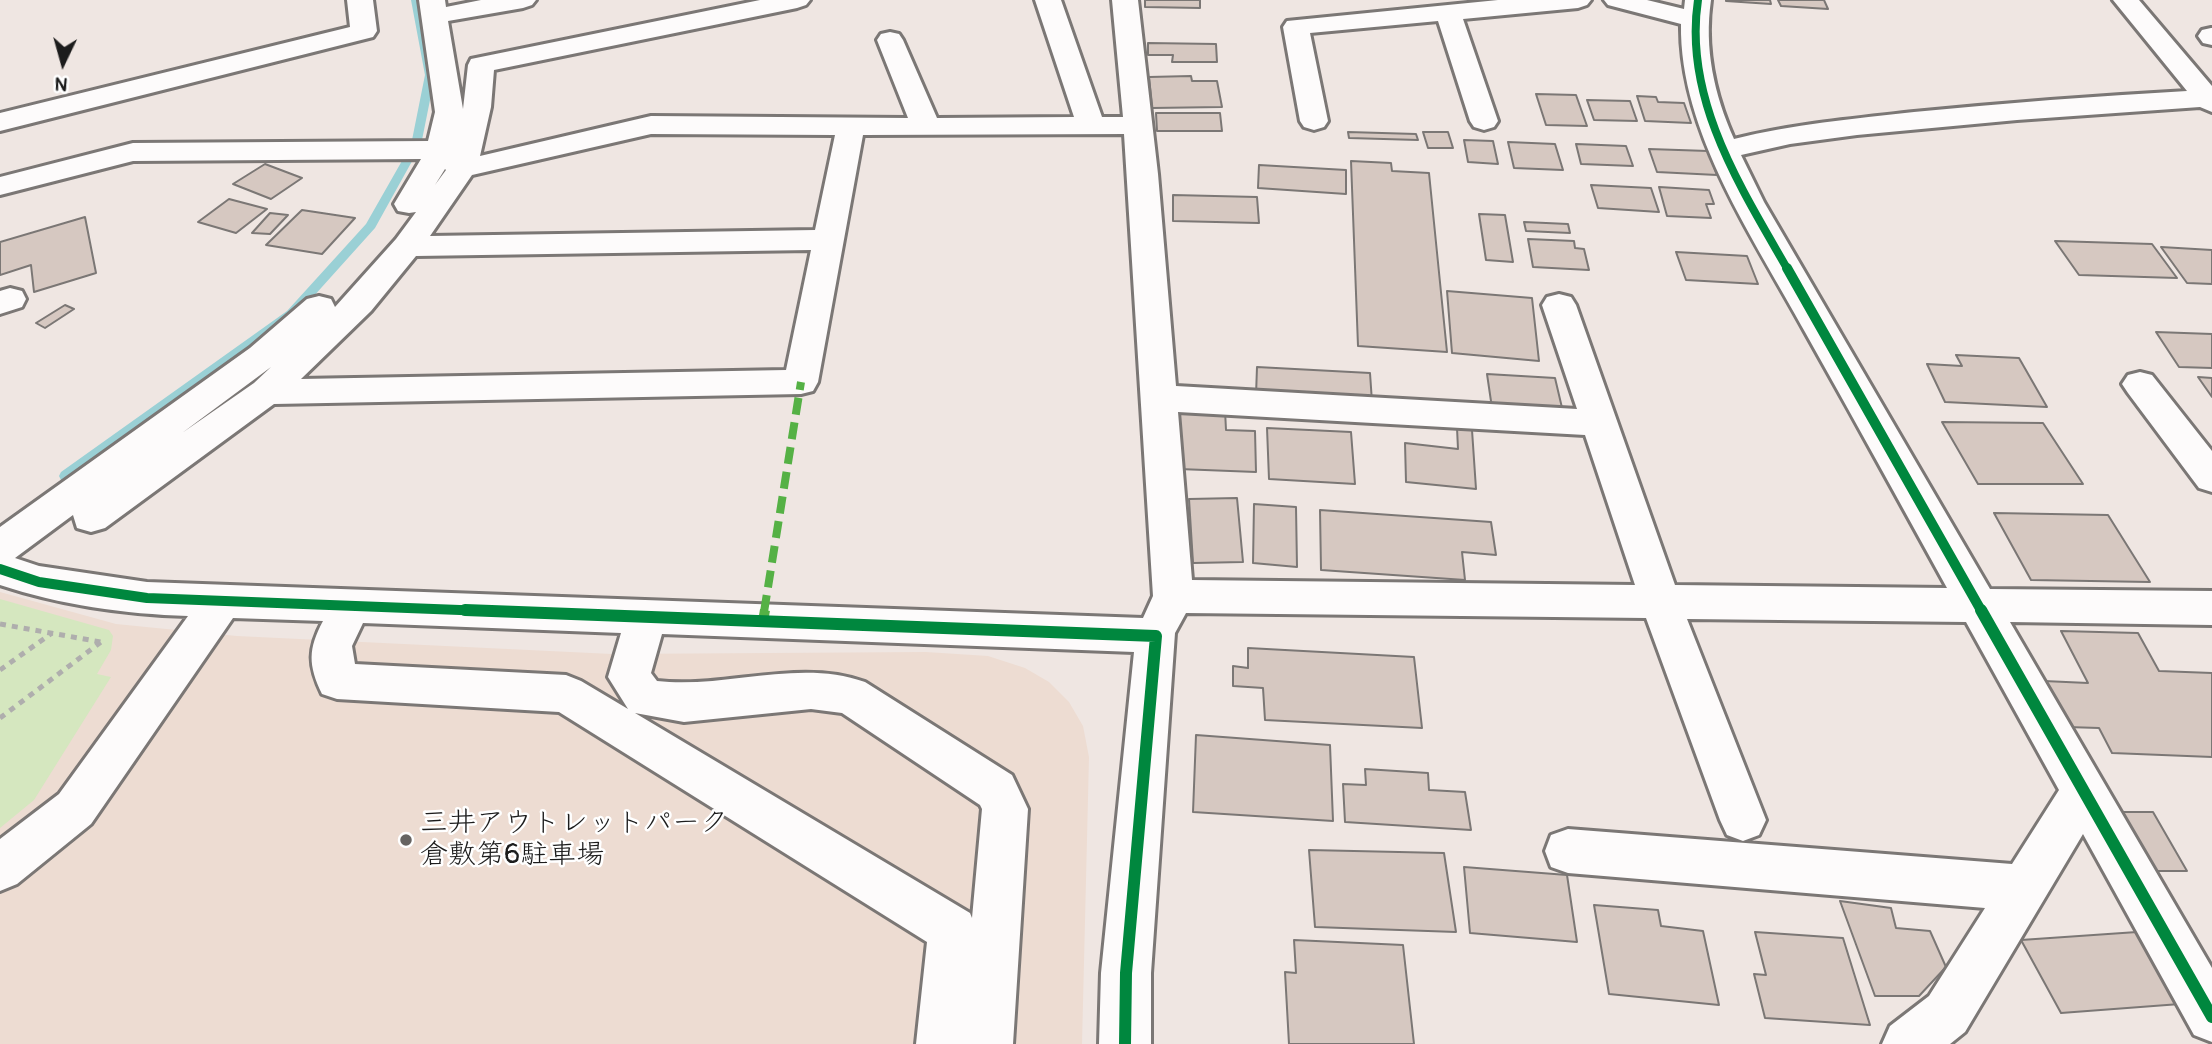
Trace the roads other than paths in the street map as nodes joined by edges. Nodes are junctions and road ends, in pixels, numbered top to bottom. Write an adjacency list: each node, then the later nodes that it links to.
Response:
1 (360, 0): 16 (street)
2 (523, 0): 9 (street)
3 (797, 0): 22 (street)
4 (1048, 0): 17 (street)
5 (1125, 0): 19 (street)
6 (1578, 0): 11 (street)
7 (1618, 0): 10 (street)
8 (2126, 0): 13 (street)
9 (434, 8): 22 (street)
10 (1696, 10): 21 (street)
11 (1448, 12): 14 (street); 15 (street)
12 (890, 40): 20 (street)
13 (2208, 96): 21 (street)
14 (1314, 121)
15 (1484, 121)
16 (0, 122)
17 (1090, 124): 19 (street); 20 (street)
18 (851, 125): 20 (street); 22 (street); 24 (street)
19 (1137, 125): 29 (street)
20 (926, 127)
21 (1724, 151): 39 (street)
22 (444, 156): 23 (street); 25 (street); 33 (street)
23 (0, 187)
24 (830, 240): 25 (street); 28 (street)
25 (407, 246): 28 (street)
26 (1559, 305): 30 (street)
27 (2140, 384): 31 (street)
28 (265, 391): 32 (street)
29 (1159, 398): 30 (street); 35 (street)
30 (1599, 423): 37 (street)
31 (2212, 478)
32 (90, 517)
33 (0, 548)
34 (0, 569): 36 (street)
35 (1173, 596): 37 (street); 42 (street)
36 (222, 601): 38 (street); 46 (street)
37 (1661, 603): 39 (street); 44 (street)
38 (351, 605): 41 (street); 49 (street)
39 (1978, 607): 40 (street); 43 (street)
40 (2212, 608)
41 (646, 617): 42 (street); 50 (street)
42 (1156, 636): 51 (street)
43 (2083, 792): 47 (street); 48 (street)
44 (1743, 820)
45 (1568, 851): 47 (street)
46 (0, 868)
47 (2025, 888): 52 (street)
48 (2212, 1017)
49 (942, 1044)
50 (987, 1044)
51 (1125, 1044)
52 (1908, 1044)

